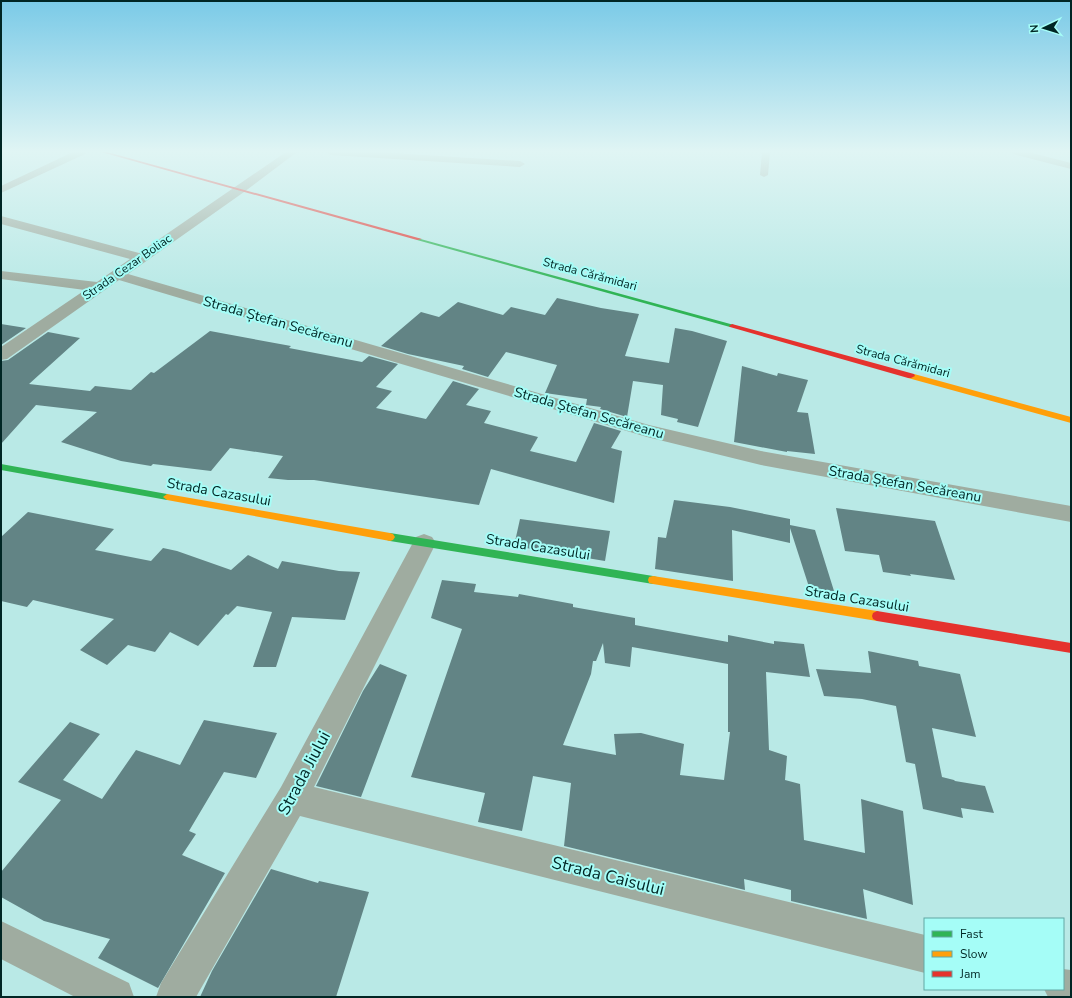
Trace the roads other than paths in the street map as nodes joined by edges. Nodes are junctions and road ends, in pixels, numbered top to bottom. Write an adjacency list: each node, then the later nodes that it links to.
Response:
1 (228, 199): 4 (street, Strada Cezar Boliac)
2 (271, 199): 9 (street, Strada Cărămidari)
3 (1, 220): 4 (street)
4 (141, 258): 6 (street, Strada Cezar Boliac)
5 (1, 275): 7 (street)
6 (116, 275): 7 (street, Strada Cezar Boliac); 11 (street, Strada Ștefan Secăreanu)
7 (99, 287): 8 (street, Strada Cezar Boliac)
8 (1, 355)
9 (1071, 420)
10 (1, 467): 12 (street, Strada Cazasului)
11 (1071, 514)
12 (424, 543): 13 (street, Strada Cazasului); 14 (street, Strada Jiului)
13 (1071, 648)
14 (292, 798): 16 (street, Strada Caisului); 18 (street, Strada Jiului)
15 (1, 939): 17 (street)
16 (924, 954)
17 (114, 997)
18 (175, 997)

